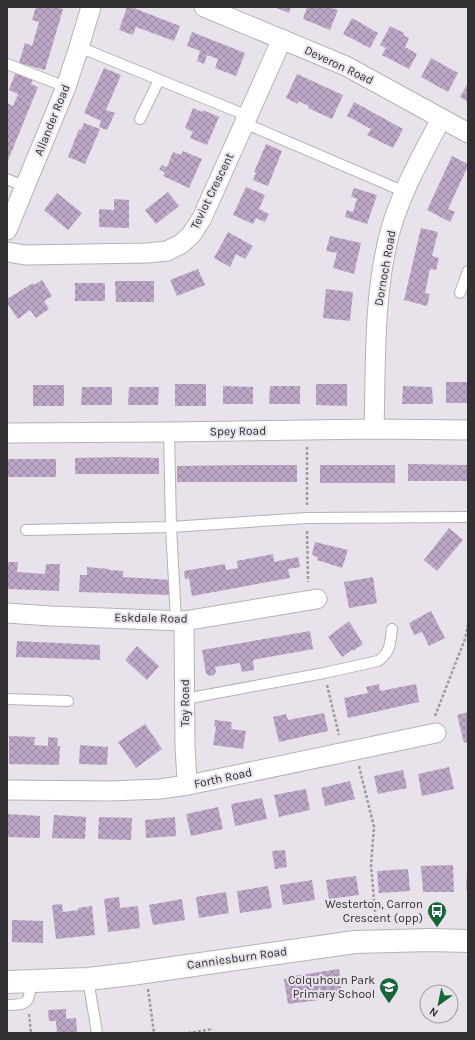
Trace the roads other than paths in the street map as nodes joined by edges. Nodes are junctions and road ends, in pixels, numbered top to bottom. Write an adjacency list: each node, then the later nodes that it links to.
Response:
1 (91, 7): 4 (street, Allander Road)
2 (204, 7): 3 (street, Deveron Road)
3 (282, 39): 9 (street, Deveron Road); 10 (street, Teviot Crescent)
4 (79, 47): 6 (lane); 7 (street, Allander Road)
5 (7, 64): 7 (lane)
6 (159, 80): 8 (lane); 10 (lane)
7 (66, 87): 13 (street, Allander Road)
8 (140, 119)
9 (441, 119): 11 (street, Deveron Road); 14 (street, Dornoch Road)
10 (246, 120): 14 (lane); 16 (street, Teviot Crescent)
11 (468, 133)
12 (7, 179): 13 (lane)
13 (25, 187): 15 (street, Allander Road)
14 (405, 192): 19 (street, Dornoch Road)
15 (7, 230)
16 (7, 252)
17 (468, 271): 18 (lane)
18 (460, 293)
19 (374, 429): 20 (street, Spey Road); 21 (street, Spey Road)
20 (468, 430)
21 (168, 432): 22 (street, Spey Road); 24 (lane)
22 (7, 433)
23 (468, 517): 24 (lane)
24 (170, 527): 25 (lane); 28 (lane)
25 (26, 530)
26 (314, 600): 28 (street, Eskdale Road)
27 (7, 613): 28 (street, Eskdale Road)
28 (180, 620): 31 (street, Tay Road)
29 (392, 629): 31 (lane)
30 (7, 699): 32 (lane)
31 (185, 699): 34 (street, Tay Road)
32 (68, 701)
33 (432, 734): 34 (street, Forth Road)
34 (188, 785): 35 (street, Forth Road)
35 (7, 790)
36 (468, 941): 37 (street, Canniesburn Road)
37 (88, 979): 38 (street, Canniesburn Road); 41 (lane)
38 (30, 981): 39 (street, Canniesburn Road); 40 (lane)
39 (7, 982)
40 (7, 1005)
41 (97, 1033)

